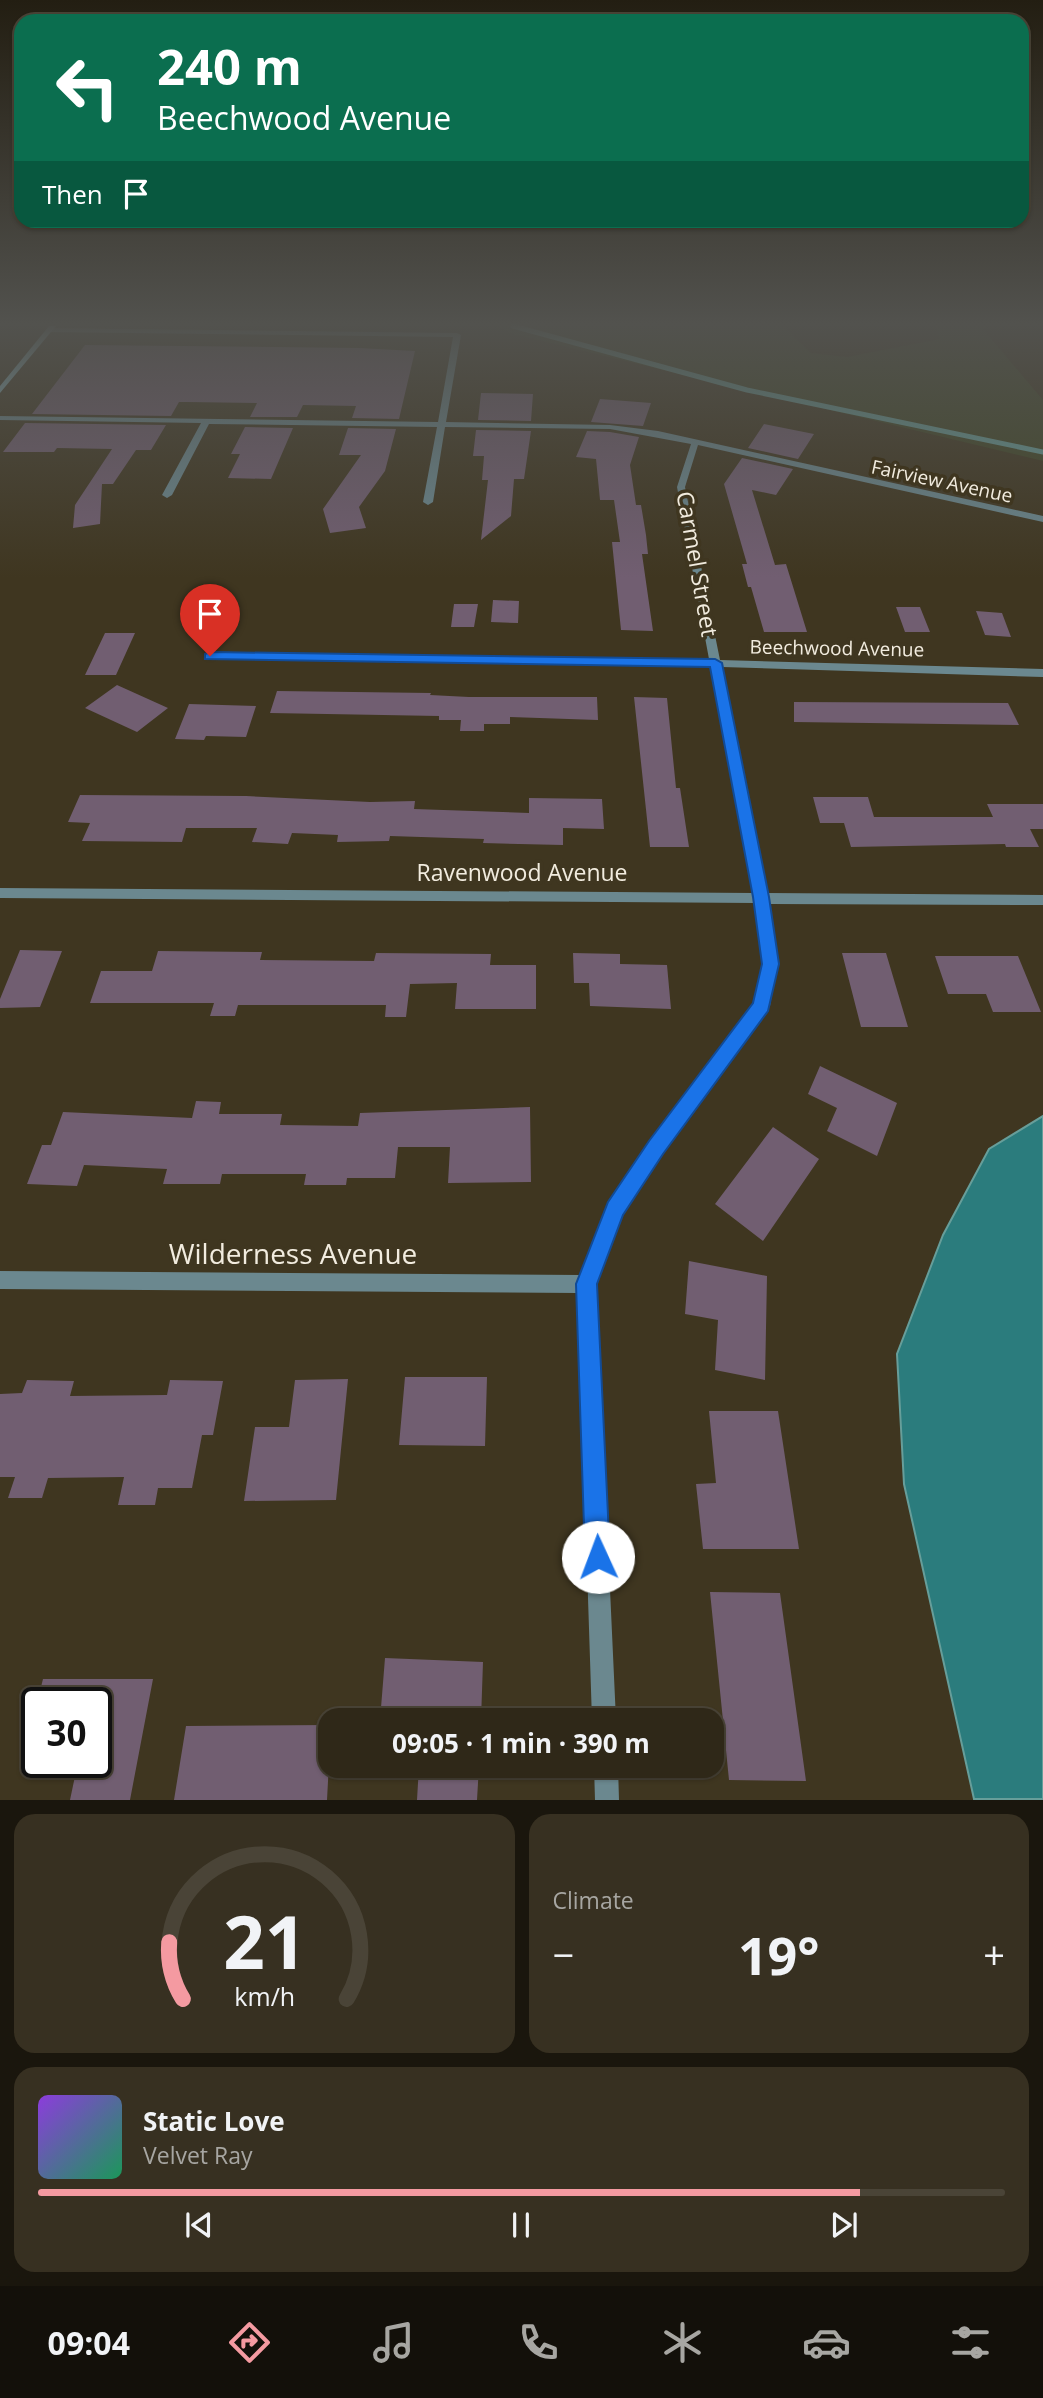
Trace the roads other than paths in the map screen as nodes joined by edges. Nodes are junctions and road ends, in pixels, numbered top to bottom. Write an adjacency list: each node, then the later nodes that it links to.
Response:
1 (443, 410): 4 (street)
2 (0, 418): 3 (street, Fairview Avenue)
3 (206, 421): 4 (street, Fairview Avenue); 6 (street)
4 (440, 424): 5 (street, Fairview Avenue); 7 (street)
5 (695, 443): 8 (street, Fairview Avenue); 10 (street, Carmel Street)
6 (167, 495)
7 (428, 502)
8 (1043, 519)
9 (210, 656): 10 (street, Beechwood Avenue)
10 (715, 663): 11 (street, Beechwood Avenue); 13 (street, Carmel Street)
11 (1043, 673)
12 (0, 892): 13 (street, Ravenwood Avenue)
13 (761, 897): 14 (street, Ravenwood Avenue); 16 (street, Carmel Street)
14 (1043, 900)
15 (0, 1280): 16 (street, Wilderness Avenue)
16 (587, 1284): 17 (street, Carmel Street)
17 (604, 1708)
18 (606, 1778): 19 (street)
19 (607, 1800)

